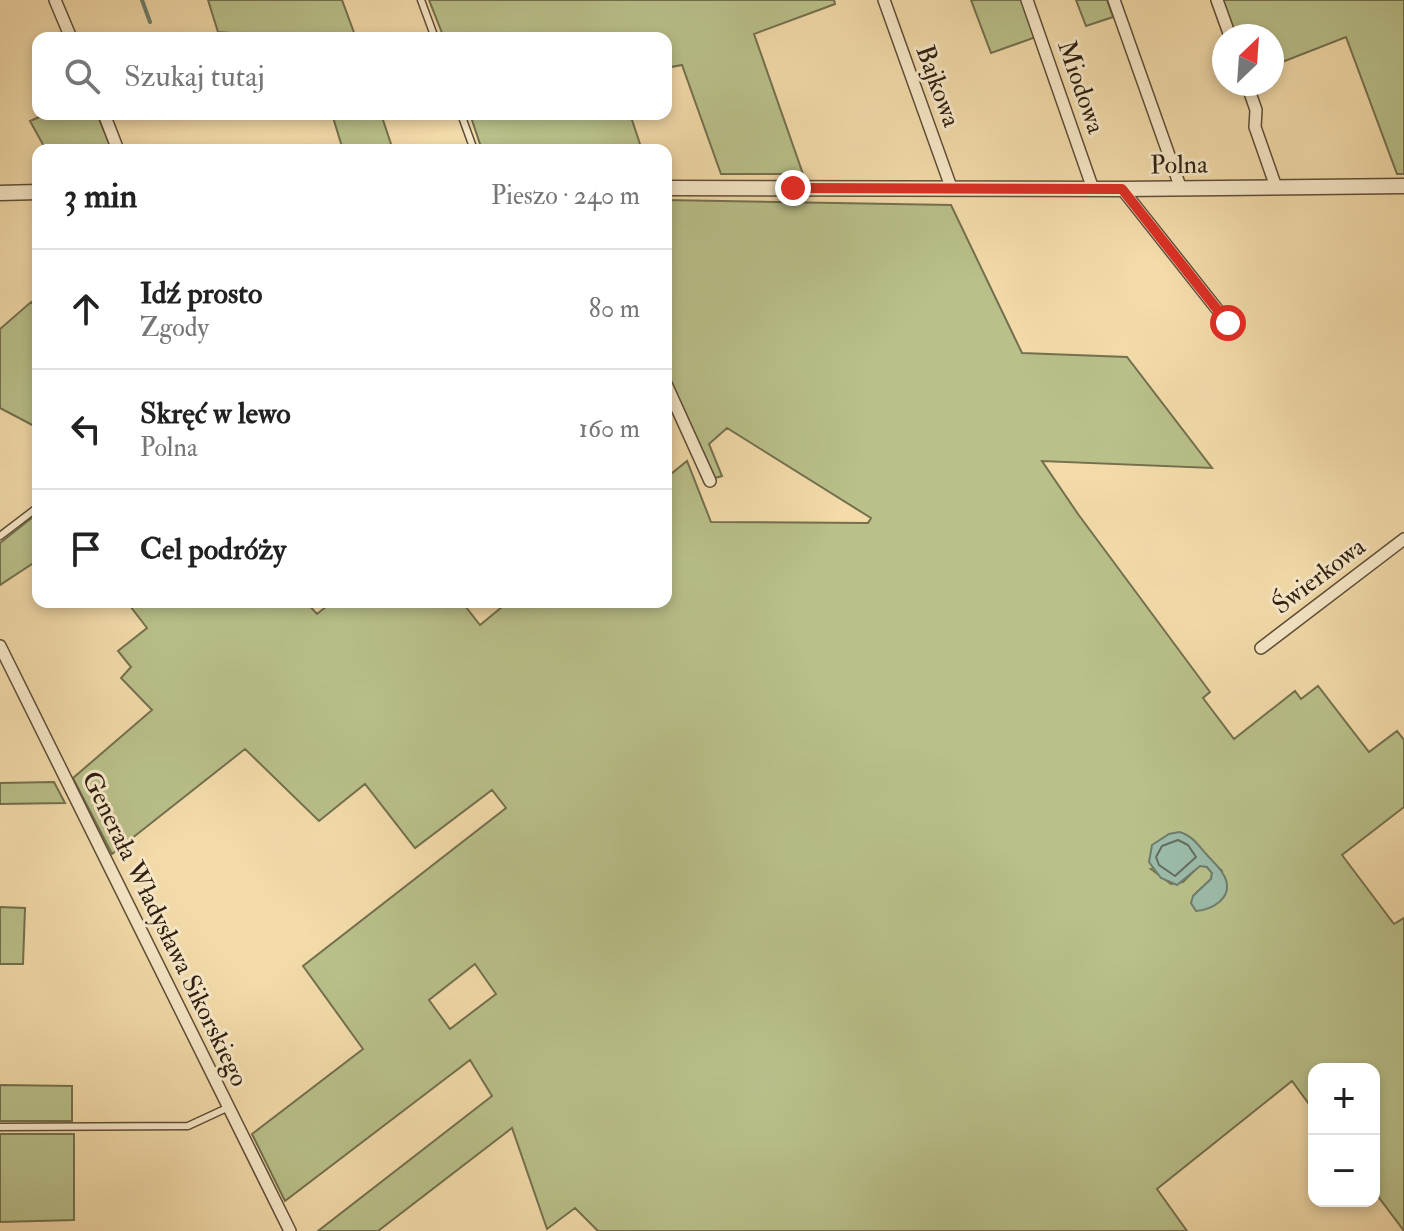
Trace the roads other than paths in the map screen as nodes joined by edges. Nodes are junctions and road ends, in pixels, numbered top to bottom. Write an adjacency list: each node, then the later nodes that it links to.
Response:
1 (55, 0): 8 (street)
2 (421, 0): 9 (lane)
3 (884, 0): 16 (street, Bajkowa)
4 (1027, 0): 19 (street, Miodowa)
5 (1114, 0): 21 (street)
6 (1217, 0): 7 (street)
7 (1226, 24)
8 (68, 32)
9 (433, 32)
10 (1251, 96): 17 (street)
11 (106, 120): 13 (street)
12 (463, 120): 14 (lane)
13 (116, 144)
14 (472, 144)
15 (1404, 186): 17 (street, Polna)
16 (951, 187): 18 (street, Polna); 19 (street, Polna)
17 (1276, 187): 21 (street, Polna)
18 (672, 188)
19 (1093, 189): 20 (street, Polna)
20 (1122, 189): 21 (street, Polna); 24 (street)
21 (1181, 189)
22 (32, 192): 23 (street)
23 (0, 193)
24 (1228, 323)
25 (672, 397): 26 (street)
26 (710, 481)
27 (32, 512): 28 (lane)
28 (0, 536)
29 (1404, 539): 31 (street, Świerkowa)
30 (0, 646): 32 (street, Generała Władysława Sikorskiego)
31 (1261, 648)
32 (229, 1107): 33 (lane); 34 (street, Generała Władysława Sikorskiego)
33 (0, 1127)
34 (290, 1231)

